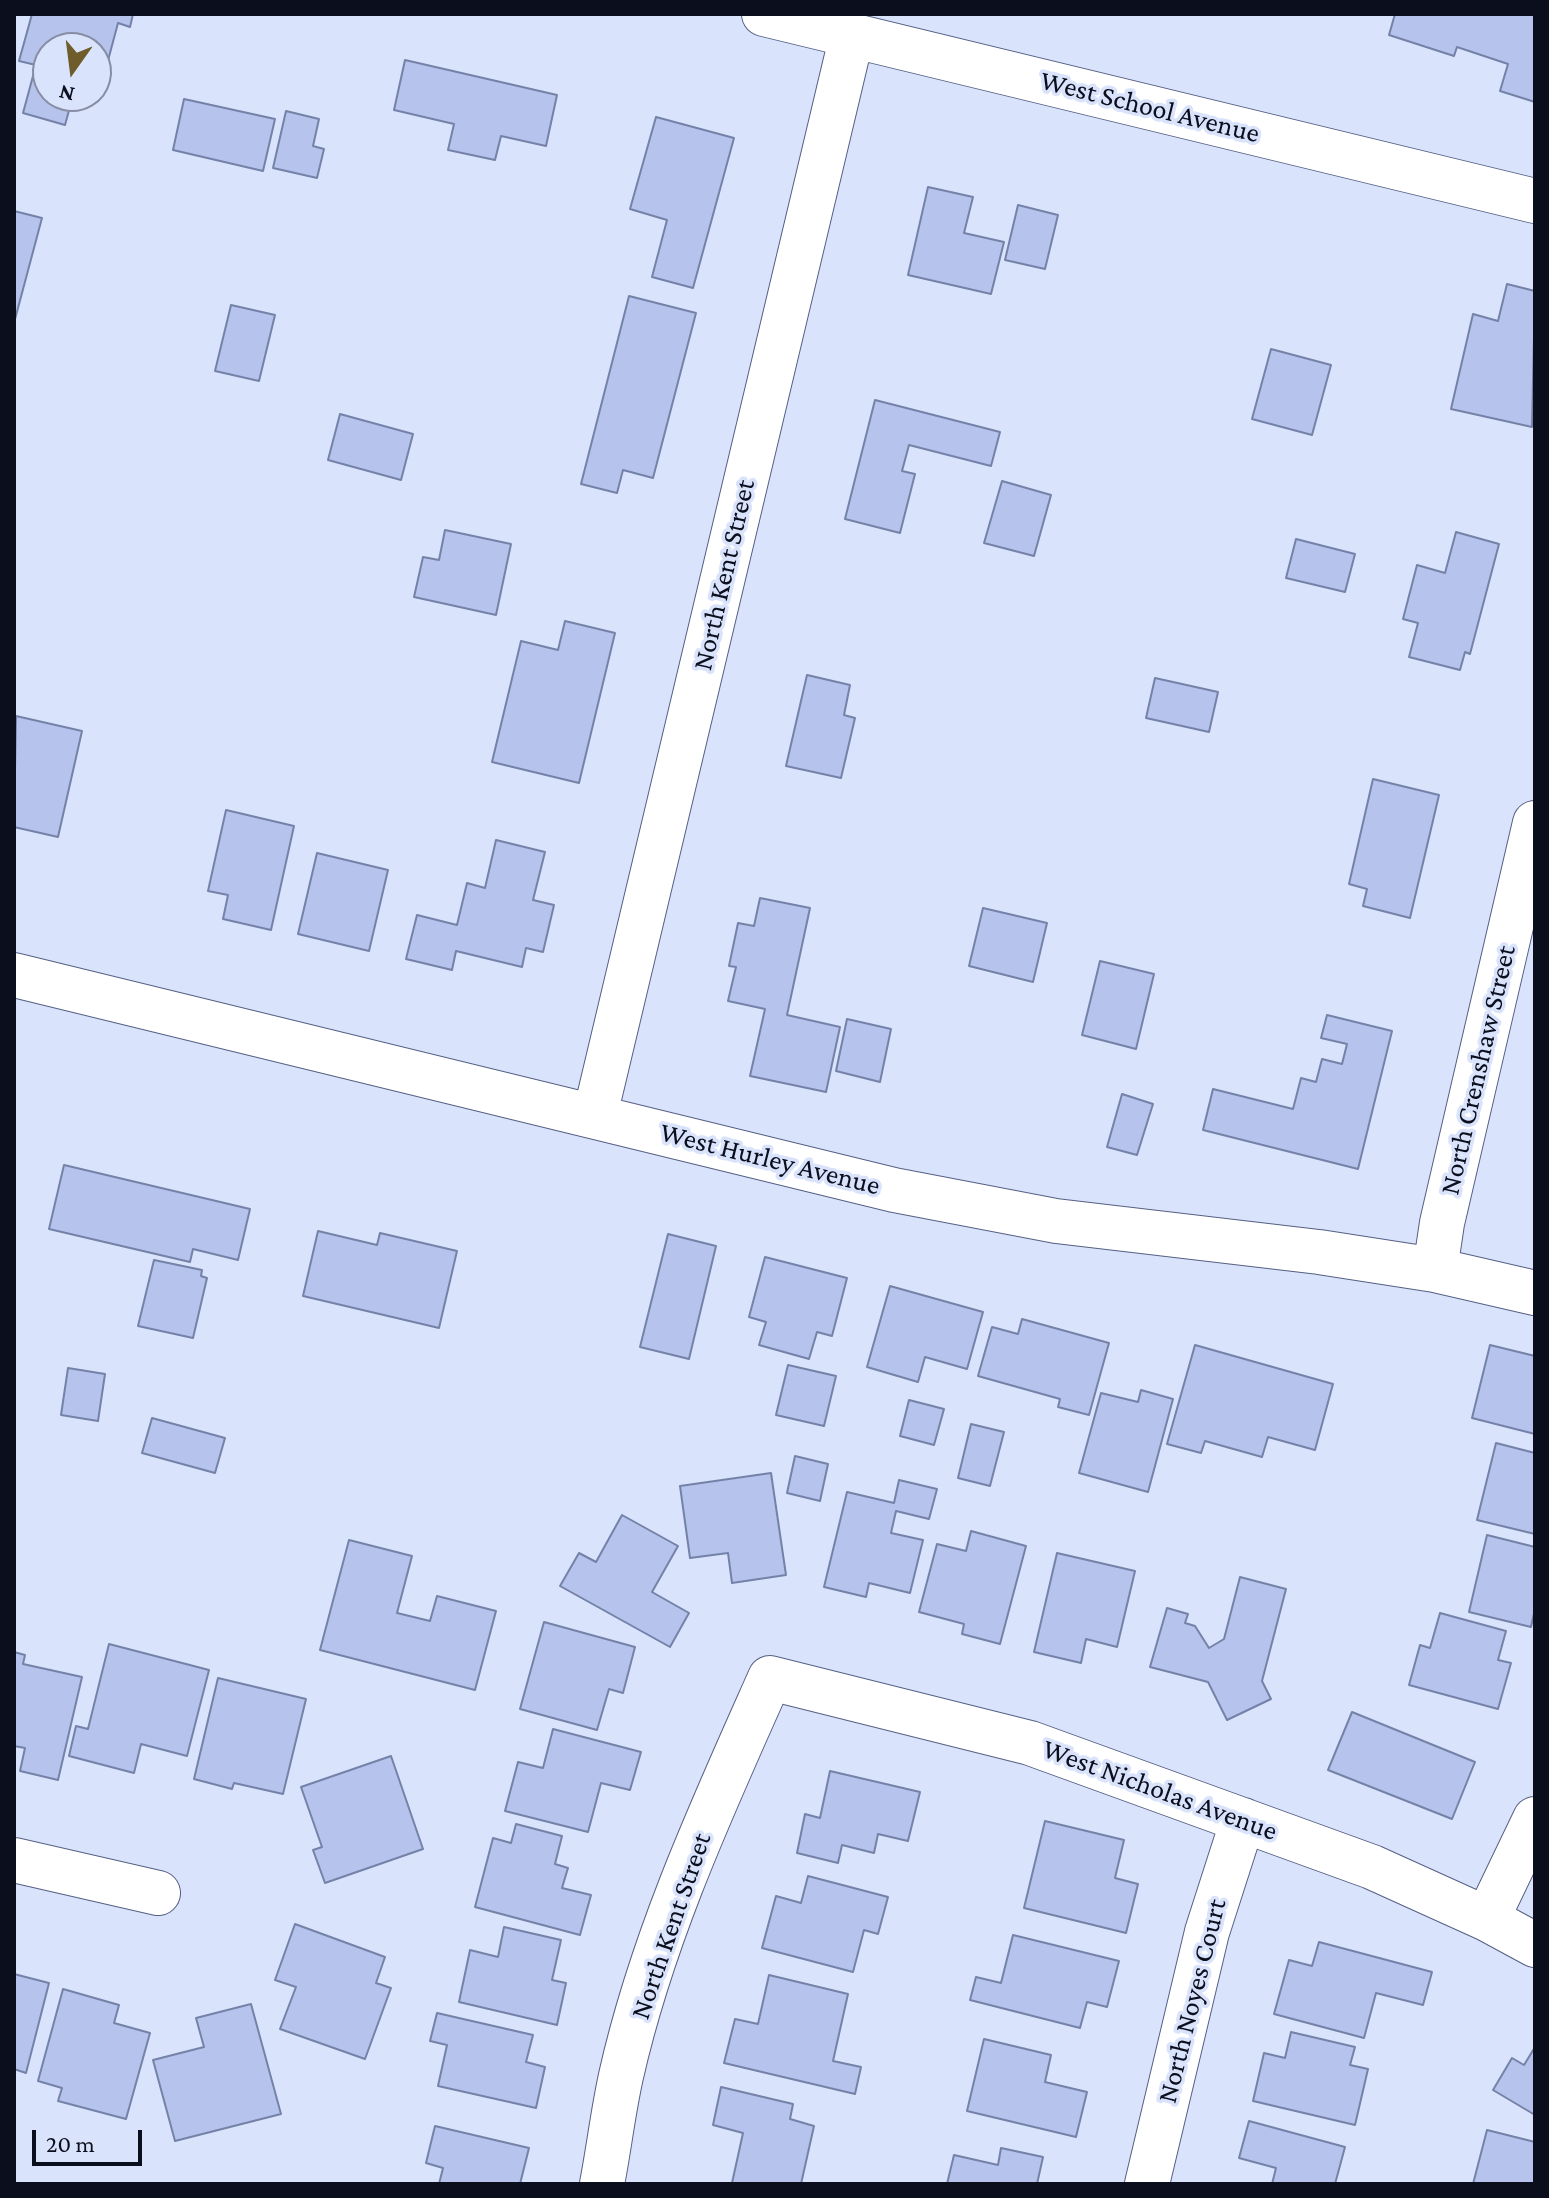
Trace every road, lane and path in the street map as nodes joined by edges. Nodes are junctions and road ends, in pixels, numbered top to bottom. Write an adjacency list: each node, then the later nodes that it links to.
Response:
1 (764, 14): 2 (street, West School Avenue)
2 (852, 35): 3 (street, West School Avenue); 6 (street, North Kent Street)
3 (1535, 201)
4 (1535, 823): 7 (street, North Crenshaw Street)
5 (14, 975): 6 (street, West Hurley Avenue)
6 (595, 1115): 7 (street, West Hurley Avenue)
7 (1435, 1270): 8 (street, West Hurley Avenue)
8 (1535, 1293)
9 (770, 1678): 11 (street, West Nicholas Avenue); 16 (street, North Kent Street)
10 (1535, 1819): 14 (street)
11 (1243, 1820): 14 (street, West Nicholas Avenue); 17 (street, North Noyes Court)
12 (14, 1860): 13 (street)
13 (158, 1893)
14 (1487, 1919): 15 (street, West Nicholas Avenue)
15 (1535, 1945)
16 (602, 2184)
17 (1147, 2184)

